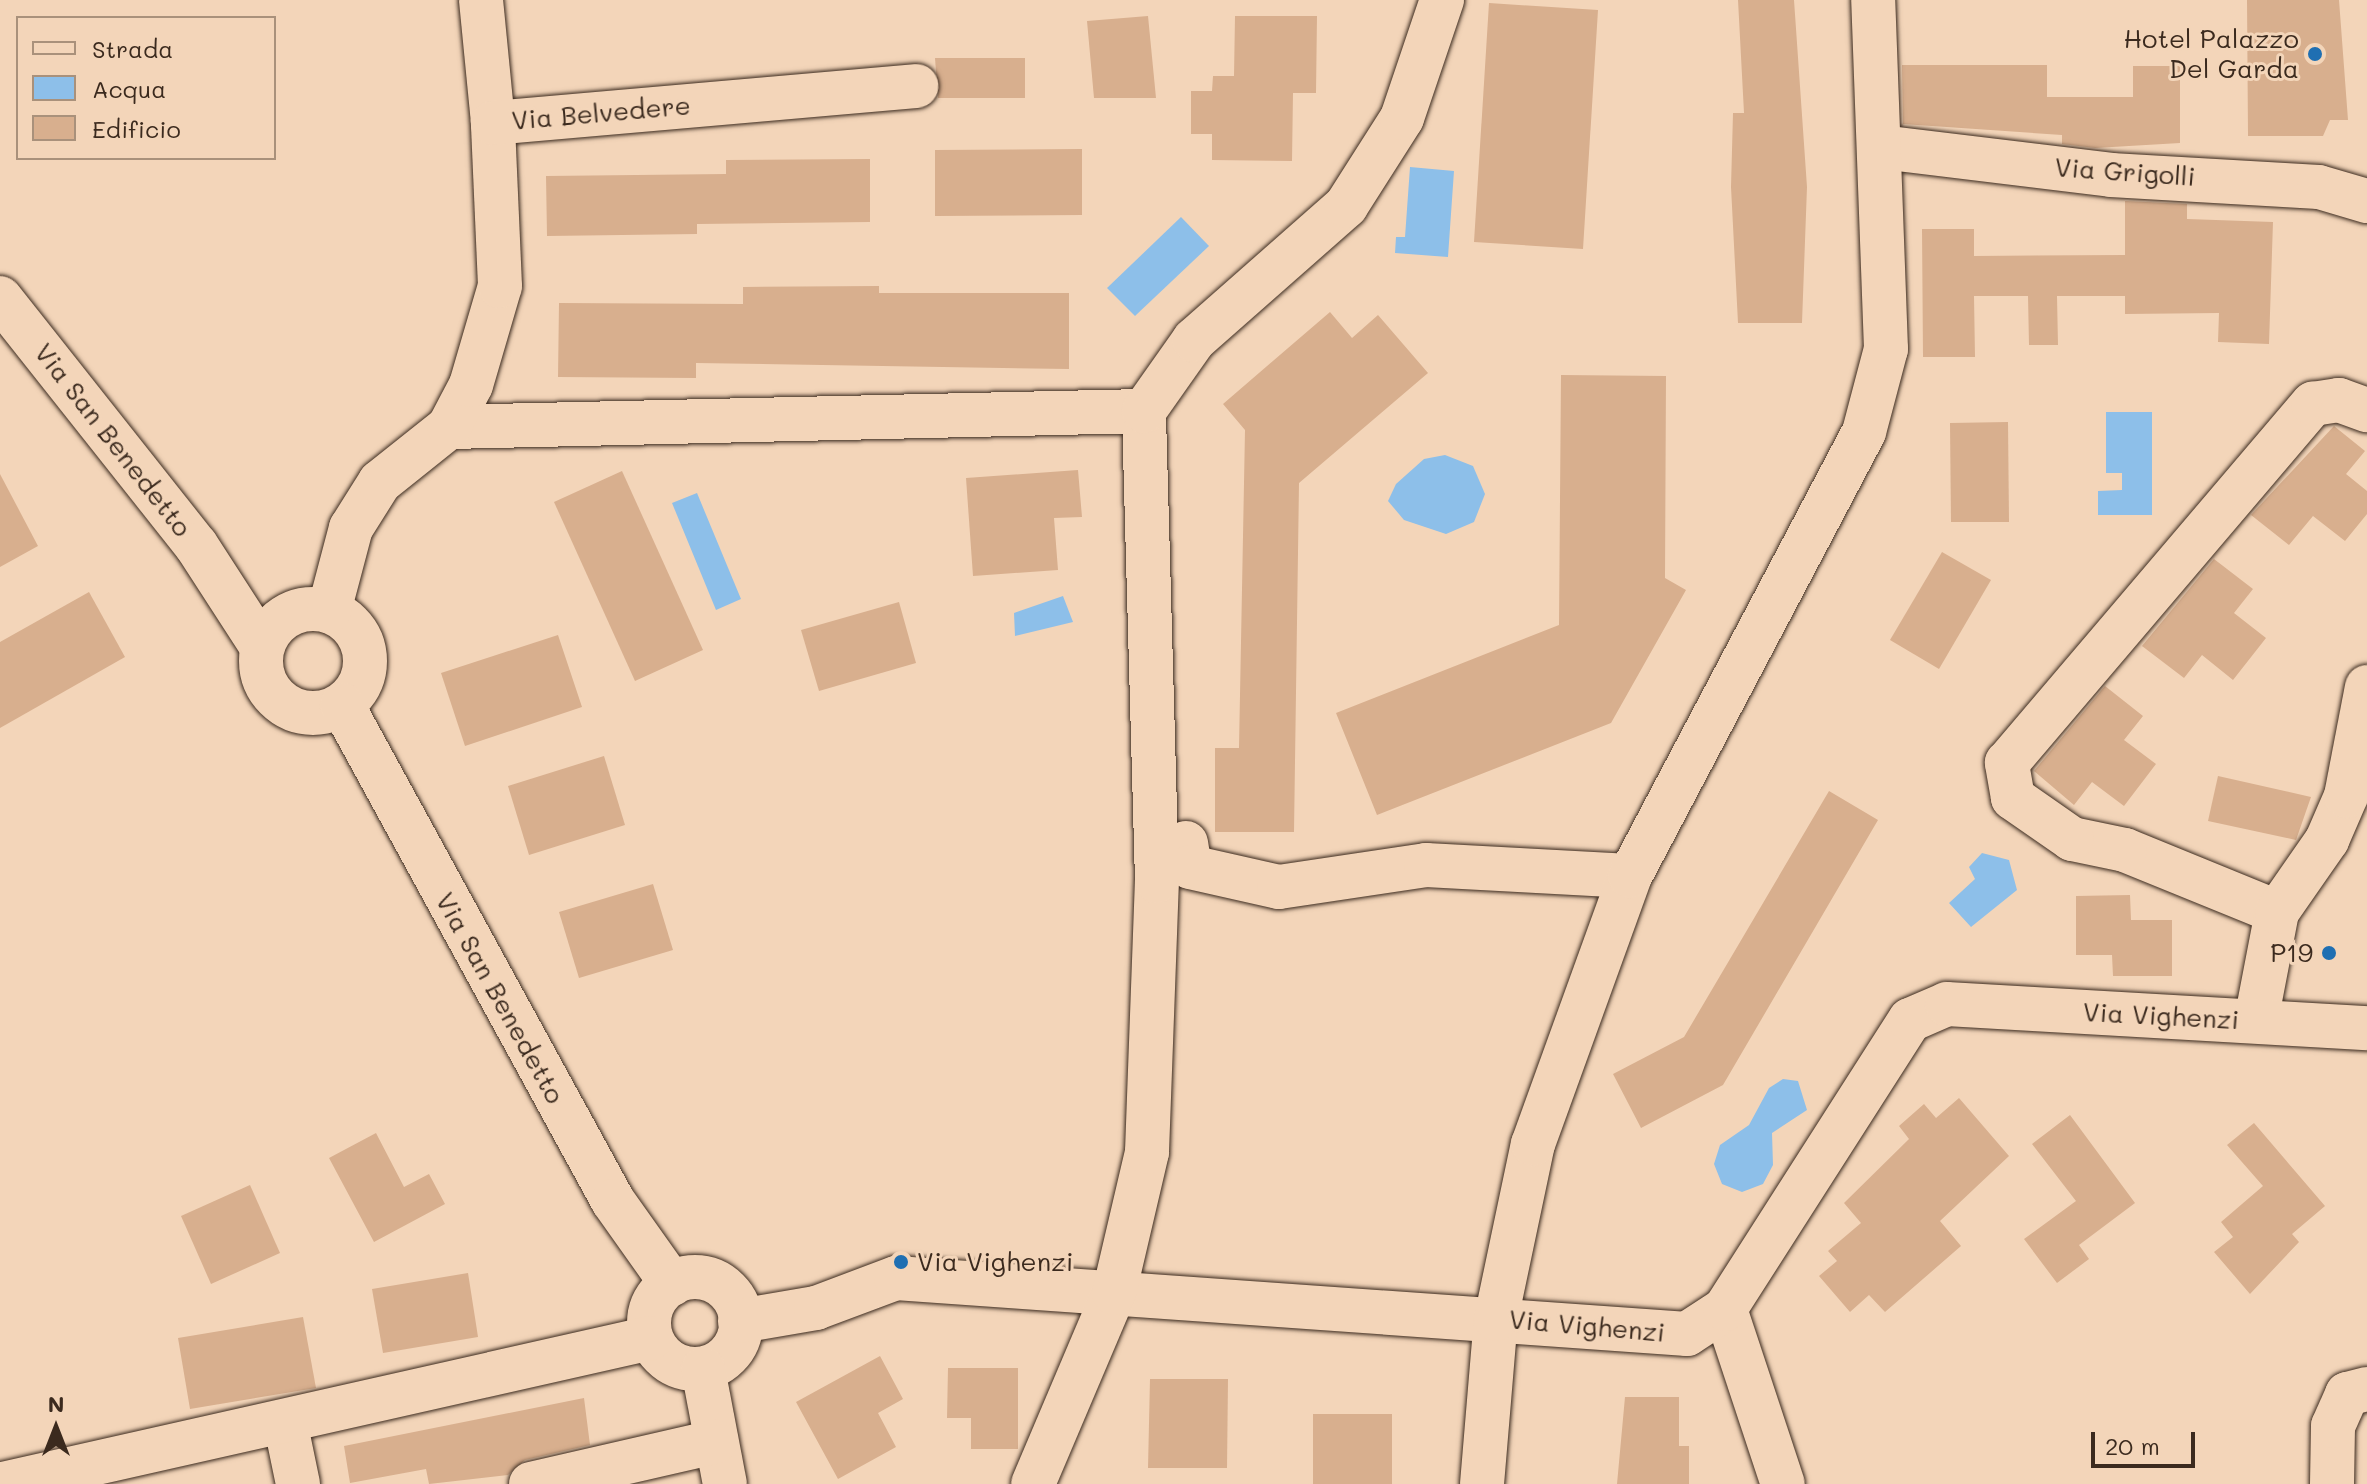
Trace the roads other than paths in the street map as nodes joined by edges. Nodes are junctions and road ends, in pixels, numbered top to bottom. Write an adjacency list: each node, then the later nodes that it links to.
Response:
1 (481, 0): 5 (street)
2 (1442, 0): 10 (street)
3 (1873, 0): 6 (street)
4 (916, 86): 5 (street, Via Belvedere)
5 (493, 123): 11 (street, Via Belvedere)
6 (1881, 147): 7 (street, Via Grigolli); 18 (street)
7 (2367, 201)
8 (0, 298): 12 (street, Via San Benedetto)
9 (2367, 410): 19 (street)
10 (1144, 411): 11 (street); 23 (street)
11 (449, 427): 13 (street, Via Belvedere)
12 (196, 545): 13 (street, Via San Benedetto); 14 (street, Via San Benedetto)
13 (309, 613): 14 (street); 16 (street, Via San Benedetto)
14 (262, 647): 16 (street, Via San Benedetto)
15 (2367, 687): 19 (street)
16 (342, 705): 22 (street, Via San Benedetto)
17 (1186, 843): 18 (street)
18 (1630, 876): 25 (street)
19 (2277, 912): 20 (street)
20 (2256, 1021): 21 (street, Via Vighenzi); 24 (street, Via Vighenzi)
21 (2367, 1028)
22 (672, 1284): 26 (street); 27 (street)
23 (1114, 1293): 25 (street, Via Vighenzi); 26 (street, Via Vighenzi); 37 (street)
24 (1725, 1309): 25 (street, Via Vighenzi); 39 (street)
25 (1496, 1319): 38 (street)
26 (740, 1321): 28 (street)
27 (651, 1338): 28 (street); 30 (street)
28 (703, 1369): 31 (street)
29 (2367, 1389): 40 (street)
30 (286, 1426): 32 (street); 34 (street)
31 (715, 1442): 35 (street); 36 (street)
32 (121, 1472): 33 (street)
33 (3, 1484)
34 (298, 1484)
35 (531, 1484)
36 (725, 1484)
37 (1033, 1484)
38 (1482, 1484)
39 (1783, 1484)
40 (2332, 1484)

